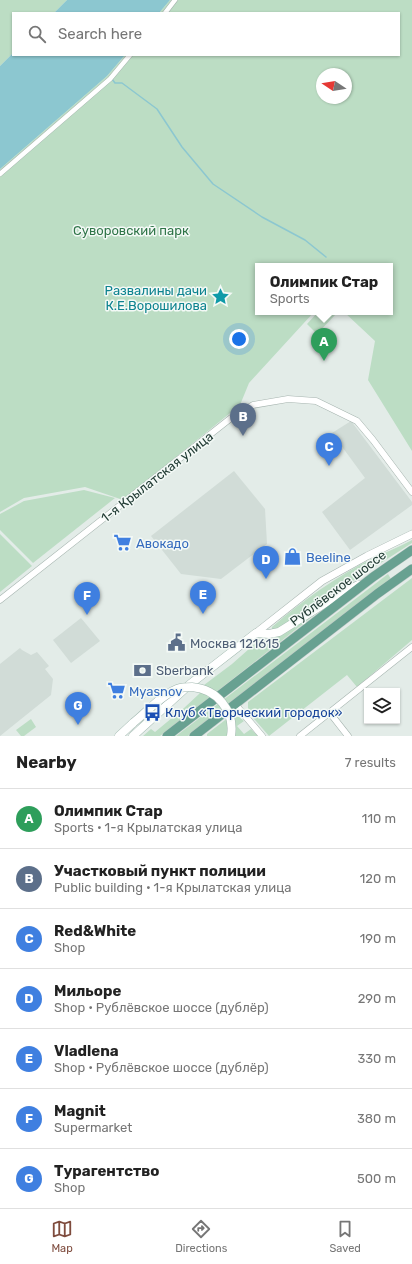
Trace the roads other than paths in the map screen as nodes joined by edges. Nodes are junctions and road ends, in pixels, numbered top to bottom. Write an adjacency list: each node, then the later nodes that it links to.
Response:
1 (175, 0): 2 (street)
2 (166, 12)
3 (129, 56): 4 (street)
4 (0, 174)
5 (412, 492): 10 (street, 1-я Крылатская улица)
6 (412, 534): 11 (street)
7 (412, 550): 9 (main road, Рублёвское шоссе)
8 (412, 569): 13 (main road)
9 (373, 577): 11 (main road); 17 (main road, Рублёвское шоссе)
10 (0, 600)
11 (256, 633): 16 (main road)
12 (412, 647): 14 (street)
13 (235, 704): 18 (main road); 20 (street)
14 (330, 713): 21 (street); 22 (street)
15 (119, 736): 19 (main road, bridge)
16 (133, 736)
17 (167, 736)
18 (194, 736)
19 (231, 736)
20 (262, 736)
21 (300, 736)
22 (348, 736)

